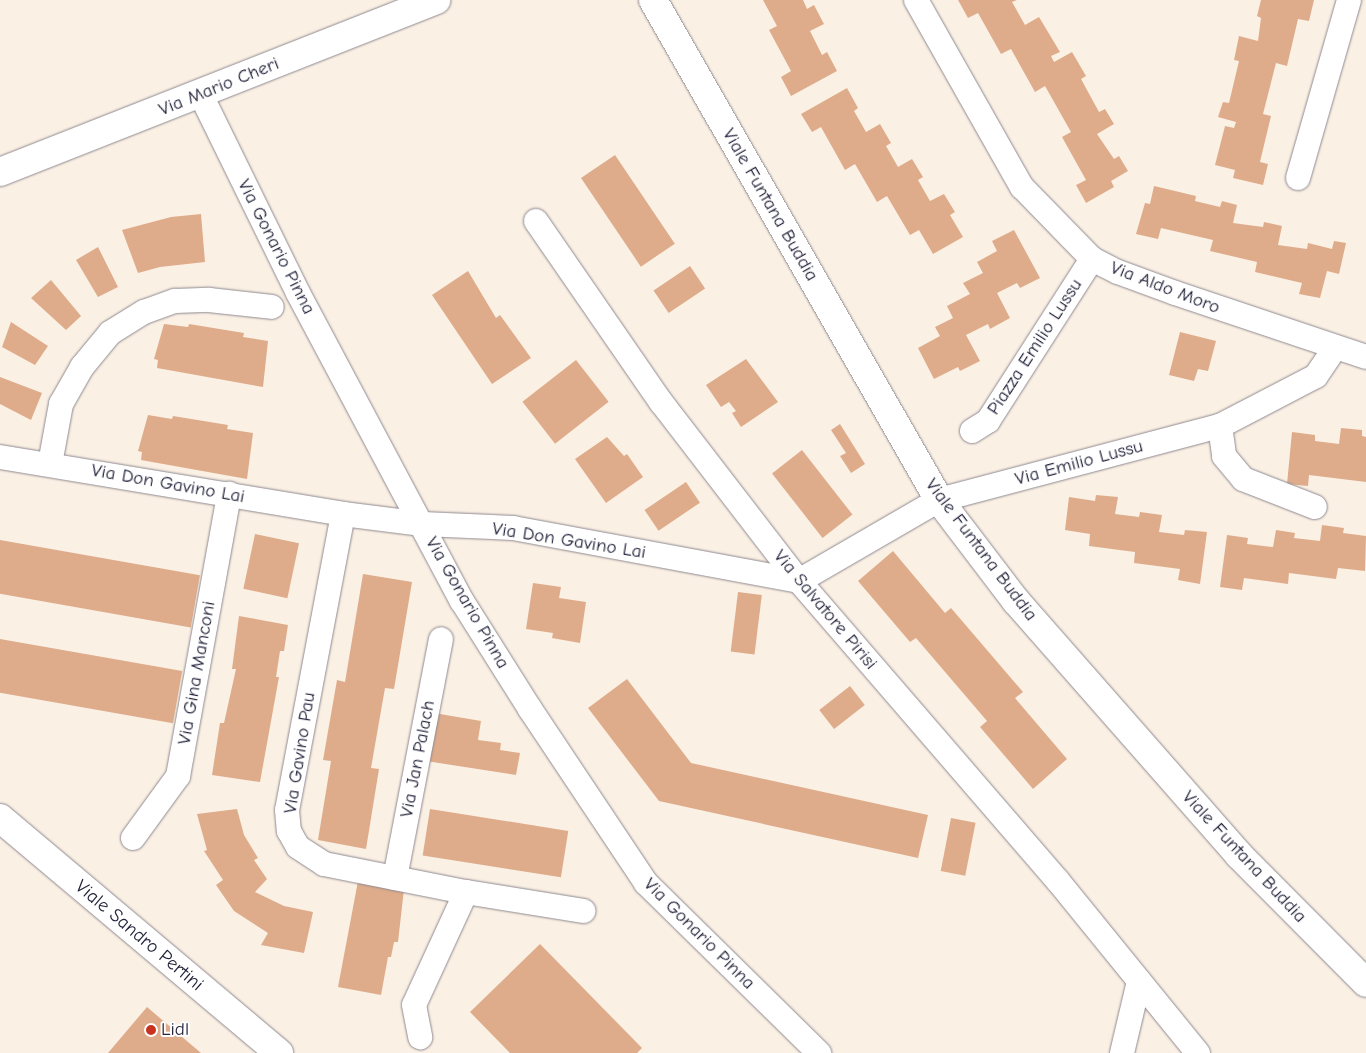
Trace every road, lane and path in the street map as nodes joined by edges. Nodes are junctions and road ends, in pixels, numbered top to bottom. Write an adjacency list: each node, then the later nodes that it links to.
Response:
1 (436, 0): 5 (main road, Via Mario Cheri)
2 (653, 0): 18 (main road, Viale Funtana Buddia)
3 (916, 0): 9 (street, Via Aldo Moro)
4 (1349, 0): 7 (street)
5 (201, 95): 6 (main road, Via Mario Cheri); 21 (street, Via Gonario Pinna)
6 (0, 172)
7 (1298, 178)
8 (536, 220): 22 (street, Via Salvatore Pirisi)
9 (1092, 259): 11 (street, Via Aldo Moro); 14 (street, Piazza Emilio Lussu)
10 (272, 307): 16 (street)
11 (1334, 348): 12 (street, Via Aldo Moro); 13 (street)
12 (1366, 358)
13 (1220, 426): 18 (street, Via Emilio Lussu); 19 (street)
14 (972, 431)
15 (0, 457): 16 (street, Via Don Gavino Lai)
16 (50, 464): 17 (street, Via Don Gavino Lai)
17 (229, 494): 20 (street, Via Don Gavino Lai); 25 (street, Via Gina Manconi)
18 (939, 500): 22 (street); 30 (main road, Viale Funtana Buddia)
19 (1315, 507)
20 (343, 514): 21 (street, Via Don Gavino Lai); 26 (street, Via Gavino Pau)
21 (422, 524): 22 (street, Via Don Gavino Lai); 33 (street, Via Gonario Pinna)
22 (799, 581): 29 (street, Via Salvatore Pirisi)
23 (441, 639): 26 (street, Via Jan Palach)
24 (0, 818): 32 (main road, Viale Sandro Pertini)
25 (133, 838)
26 (395, 878): 27 (street, Via Gavino Pau)
27 (466, 892): 28 (street, Via Gavino Pau); 31 (street)
28 (583, 911)
29 (1139, 981): 34 (street); 35 (street, Via Salvatore Pirisi)
30 (1366, 983)
31 (420, 1037)
32 (279, 1053)
33 (819, 1053)
34 (1122, 1053)
35 (1198, 1053)

